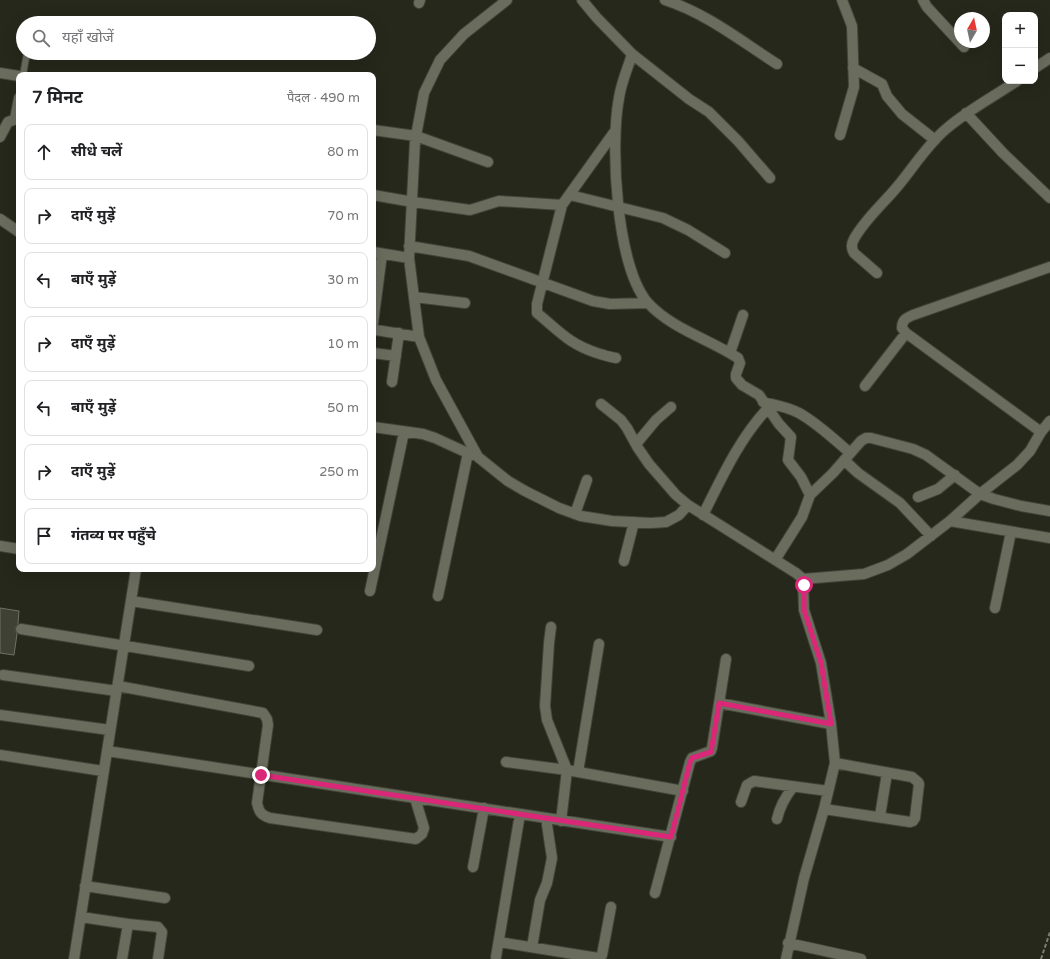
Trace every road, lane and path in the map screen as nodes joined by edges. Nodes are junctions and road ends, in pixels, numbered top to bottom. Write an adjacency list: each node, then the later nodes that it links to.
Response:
1 (507, 0): 22 (street)
2 (582, 0): 7 (street)
3 (665, 0): 10 (street)
4 (842, 0): 12 (street)
5 (923, 0): 6 (street)
6 (954, 36)
7 (632, 54): 20 (street); 26 (street)
8 (1050, 58): 11 (street)
9 (26, 60): 13 (lane)
10 (777, 64)
11 (1038, 66)
12 (853, 68): 21 (street); 24 (street)
13 (24, 72)
14 (0, 73): 15 (street)
15 (16, 76)
16 (1012, 84): 17 (street)
17 (966, 113): 24 (street); 29 (street)
18 (16, 119): 23 (street)
19 (376, 130): 22 (street)
20 (614, 131): 27 (street); 32 (street)
21 (840, 135)
22 (416, 136): 25 (street); 30 (street)
23 (0, 137)
24 (935, 140): 40 (street)
25 (488, 162)
26 (770, 178)
27 (570, 195): 31 (street); 32 (street)
28 (376, 196): 30 (street)
29 (1050, 198)
30 (413, 202): 31 (street); 35 (street)
31 (562, 206): 42 (street)
32 (618, 208): 37 (street); 45 (street)
33 (0, 219): 34 (street)
34 (16, 230)
35 (410, 246): 38 (street); 42 (street)
36 (378, 253): 38 (street); 41 (street)
37 (725, 253)
38 (409, 258): 43 (street)
39 (1050, 267): 48 (street)
40 (877, 273)
41 (376, 281)
42 (542, 283): 45 (street); 54 (street)
43 (414, 297): 44 (street); 50 (street)
44 (465, 303)
45 (648, 303): 52 (street)
46 (743, 315): 52 (street)
47 (376, 330): 49 (street)
48 (906, 333): 56 (street); 63 (street)
49 (399, 334): 50 (street); 53 (street)
50 (419, 337): 67 (street)
51 (376, 353): 53 (street)
52 (730, 353): 58 (street)
53 (396, 356): 55 (street)
54 (616, 358)
55 (392, 382)
56 (865, 386)
57 (601, 404): 64 (street)
58 (766, 405): 66 (street); 71 (street); 76 (street)
59 (671, 407): 64 (street)
60 (1049, 423): 63 (street)
61 (376, 427): 62 (street)
62 (404, 432): 65 (street); 86 (street)
63 (1041, 432): 70 (street)
64 (636, 444): 73 (street)
65 (468, 453): 67 (street); 91 (street)
66 (847, 456): 68 (street); 71 (street); 80 (street)
67 (478, 457): 75 (street)
68 (955, 475): 70 (street); 72 (street)
69 (588, 480): 75 (street)
70 (980, 494): 74 (street); 77 (street)
71 (810, 495): 84 (street)
72 (918, 497)
73 (688, 505): 76 (street); 78 (street)
74 (1050, 511)
75 (575, 514): 78 (street)
76 (703, 515): 84 (street)
77 (950, 521): 79 (street); 80 (street)
78 (634, 522): 85 (street)
79 (1011, 532): 81 (street); 93 (street)
80 (931, 536): 89 (street)
81 (1050, 538)
82 (0, 546): 83 (street)
83 (16, 549)
84 (775, 560): 89 (street)
85 (624, 561)
86 (376, 563)
87 (136, 572): 92 (street)
88 (374, 572): 90 (street)
89 (803, 579): 105 (street)
90 (370, 591)
91 (438, 596)
92 (131, 601): 96 (street); 98 (street)
93 (995, 608)
94 (551, 627): 111 (street)
95 (21, 629): 98 (street)
96 (317, 630)
97 (599, 644): 113 (street)
98 (124, 647): 100 (street); 102 (street)
99 (726, 659): 103 (street)
100 (249, 666)
101 (3, 675): 102 (street)
102 (117, 689): 106 (street); 115 (street)
103 (719, 703): 105 (street); 117 (street)
104 (0, 715): 106 (street)
105 (831, 724): 110 (street)
106 (110, 730): 107 (street)
107 (107, 751): 112 (street); 115 (street)
108 (0, 755): 112 (street)
109 (506, 762): 111 (street)
110 (835, 763): 114 (street); 118 (street)
111 (568, 770): 113 (street); 127 (street)
112 (103, 771): 130 (street)
113 (578, 772): 117 (street)
114 (887, 773): 124 (street); 124 (street)
115 (261, 775): 119 (street); 119 (street)
116 (793, 787): 118 (street); 120 (street); 126 (street)
117 (683, 791): 128 (street)
118 (828, 791): 122 (street)
119 (415, 798): 121 (street)
120 (741, 802)
121 (484, 808): 123 (street); 129 (street)
122 (824, 809): 124 (street); 138 (street)
123 (520, 814): 125 (street); 137 (street)
124 (880, 816)
125 (546, 818): 127 (street); 139 (street)
126 (777, 818)
127 (561, 820): 128 (street)
128 (671, 837): 131 (street)
129 (474, 866)
130 (85, 886): 132 (street); 134 (street)
131 (655, 893)
132 (165, 898)
133 (610, 907): 139 (street)
134 (81, 917): 135 (street); 142 (street)
135 (128, 924): 143 (street); 144 (street)
136 (1050, 932): 147 (path)
137 (499, 942): 139 (street); 141 (street)
138 (788, 943): 140 (street); 145 (street)
139 (532, 947)
140 (826, 955): 146 (street)
141 (496, 957)
142 (74, 959)
143 (122, 959)
144 (158, 959)
145 (786, 959)
146 (861, 959)
147 (1041, 959)

